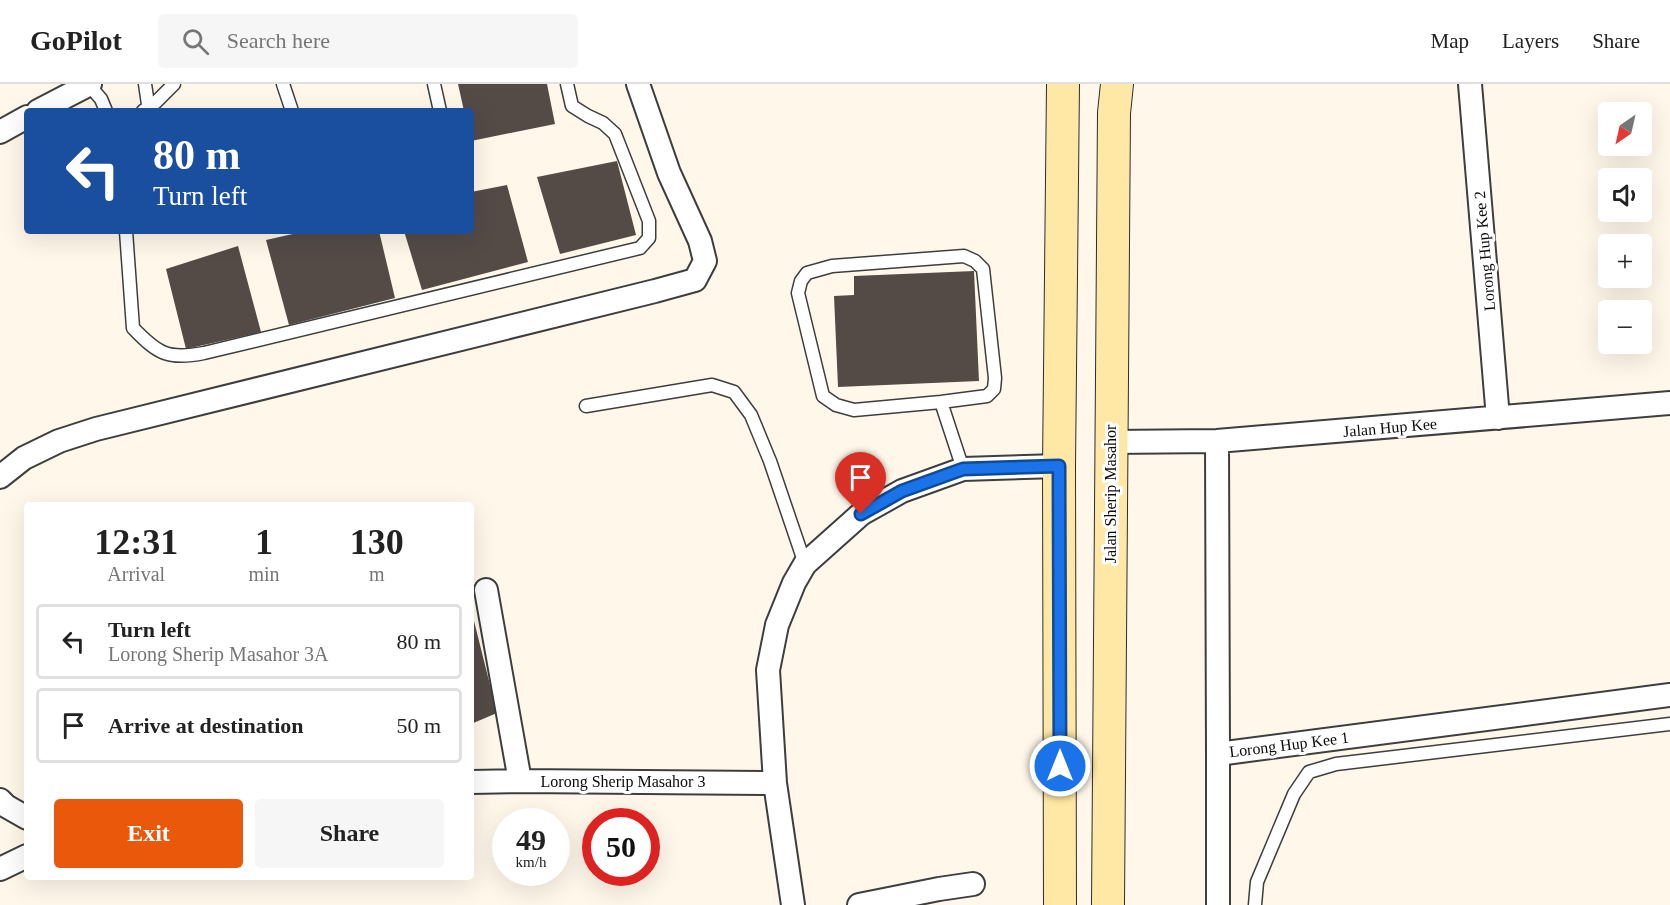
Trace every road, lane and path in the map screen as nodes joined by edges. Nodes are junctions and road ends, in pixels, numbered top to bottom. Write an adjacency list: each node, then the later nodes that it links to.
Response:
1 (88, 84): 11 (street); 12 (lane)
2 (145, 84): 13 (lane)
3 (174, 84): 14 (lane)
4 (283, 84): 15 (lane)
5 (434, 84): 16 (lane)
6 (567, 84): 19 (lane)
7 (638, 84): 28 (street)
8 (1063, 84): 26 (main road)
9 (1117, 84): 25 (main road, Jalan Sherip Masahor)
10 (1470, 84): 23 (street, Lorong Hup Kee 2)
11 (44, 108)
12 (105, 108)
13 (147, 108)
14 (149, 108)
15 (291, 108)
16 (439, 108)
17 (24, 119): 18 (street)
18 (0, 132)
19 (126, 234)
20 (941, 402): 20 (lane); 27 (lane)
21 (1670, 403): 23 (street, Jalan Hup Kee)
22 (586, 406): 29 (lane)
23 (1498, 418): 24 (street, Jalan Hup Kee)
24 (1217, 441): 25 (street, Jalan Hup Kee); 33 (street, Lorong Hup Kee 1)
25 (1110, 442): 45 (main road, Jalan Sherip Masahor)
26 (1059, 466): 27 (street); 44 (main road)
27 (963, 469): 29 (street)
28 (0, 477)
29 (805, 564): 36 (street)
30 (486, 590): 34 (street)
31 (1670, 694): 33 (street, Lorong Hup Kee 1)
32 (1670, 724): 47 (lane)
33 (1218, 754): 46 (street)
34 (520, 781): 35 (street, Lorong Sherip Masahor 3); 36 (street, Lorong Sherip Masahor 3)
35 (474, 782)
36 (775, 783): 42 (street)
37 (0, 800): 38 (street)
38 (24, 816)
39 (24, 857): 40 (street)
40 (0, 869)
41 (973, 884): 43 (street)
42 (793, 905)
43 (859, 905)
44 (1060, 905)
45 (1108, 905)
46 (1218, 905)
47 (1255, 905)

